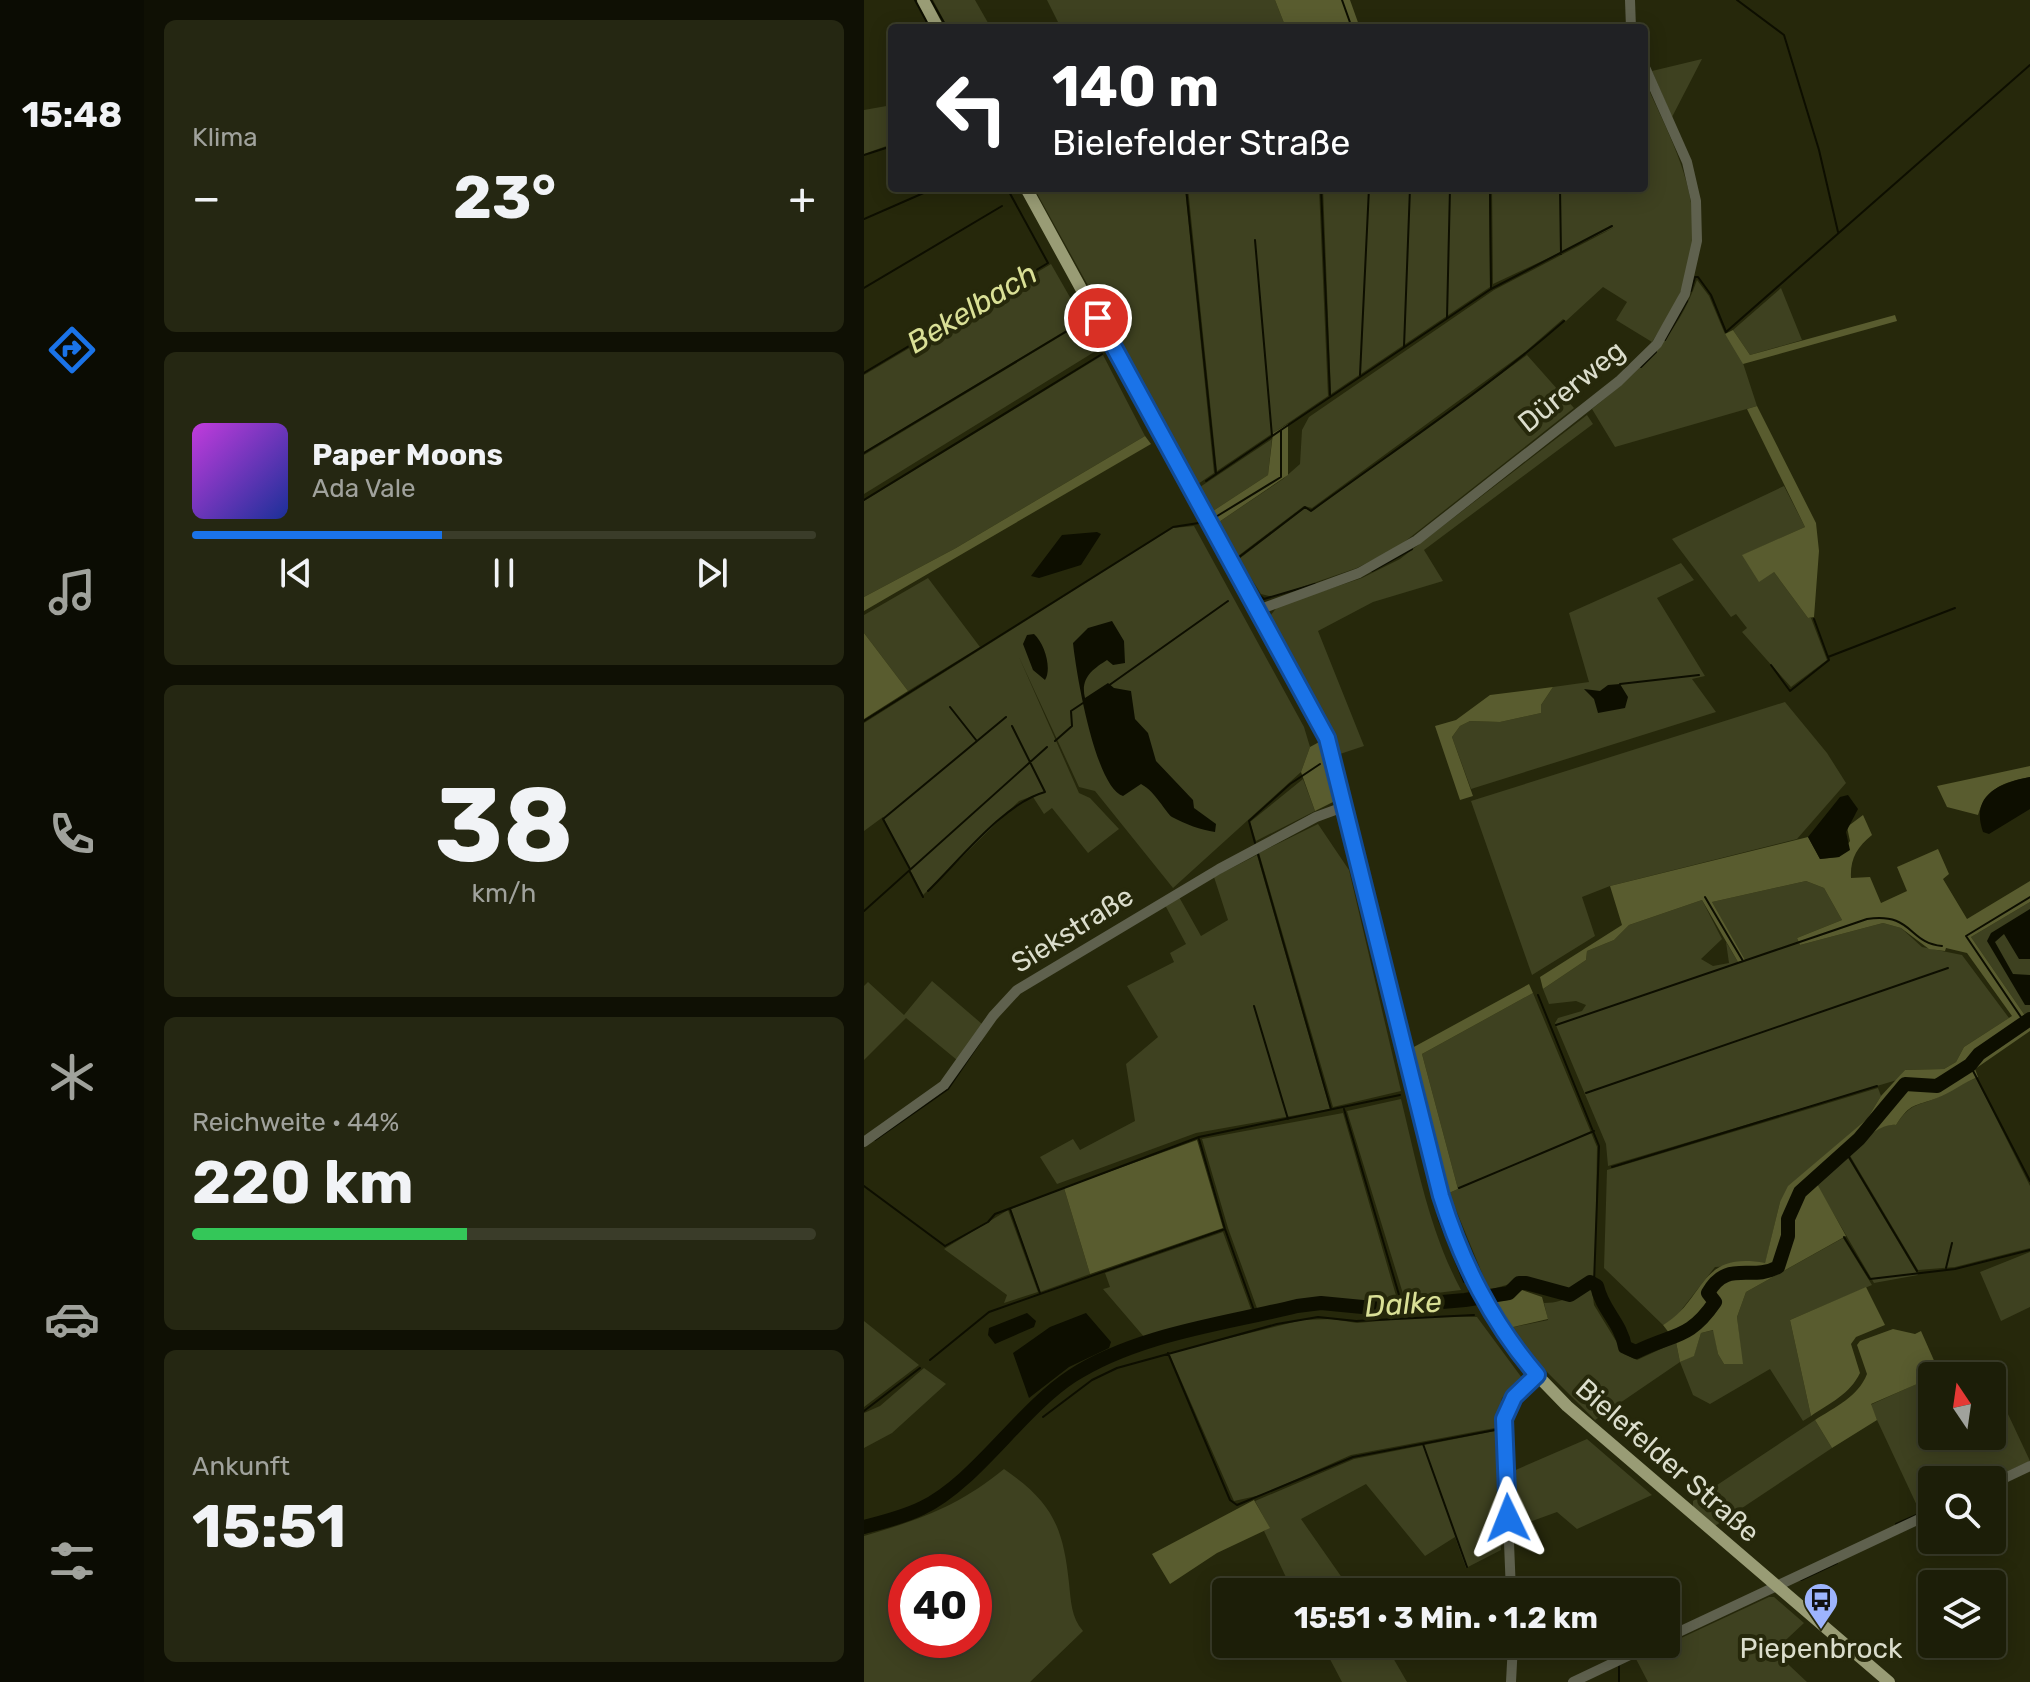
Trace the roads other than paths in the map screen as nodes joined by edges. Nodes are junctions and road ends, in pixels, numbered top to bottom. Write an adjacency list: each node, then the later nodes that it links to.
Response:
1 (923, 0): 3 (main road)
2 (1630, 0): 4 (street)
3 (936, 24)
4 (1631, 24)
5 (1648, 74): 7 (street, Dürerweg)
6 (1028, 192): 7 (main road, Bielefelder Straße)
7 (1258, 610): 8 (main road, Bielefelder Straße)
8 (1346, 806): 9 (street, Siekstraße); 10 (main road, Bielefelder Straße)
9 (864, 1142)
10 (1537, 1375): 14 (street); 15 (main road, Bielefelder Straße)
11 (2030, 1466): 12 (street)
12 (2006, 1477)
13 (1918, 1520): 15 (street)
14 (1510, 1578)
15 (1776, 1587): 16 (street); 21 (main road, Bielefelder Straße)
16 (1680, 1632)
17 (1512, 1658): 19 (street)
18 (1624, 1658): 20 (street)
19 (1511, 1682)
20 (1573, 1682)
21 (1889, 1682)

